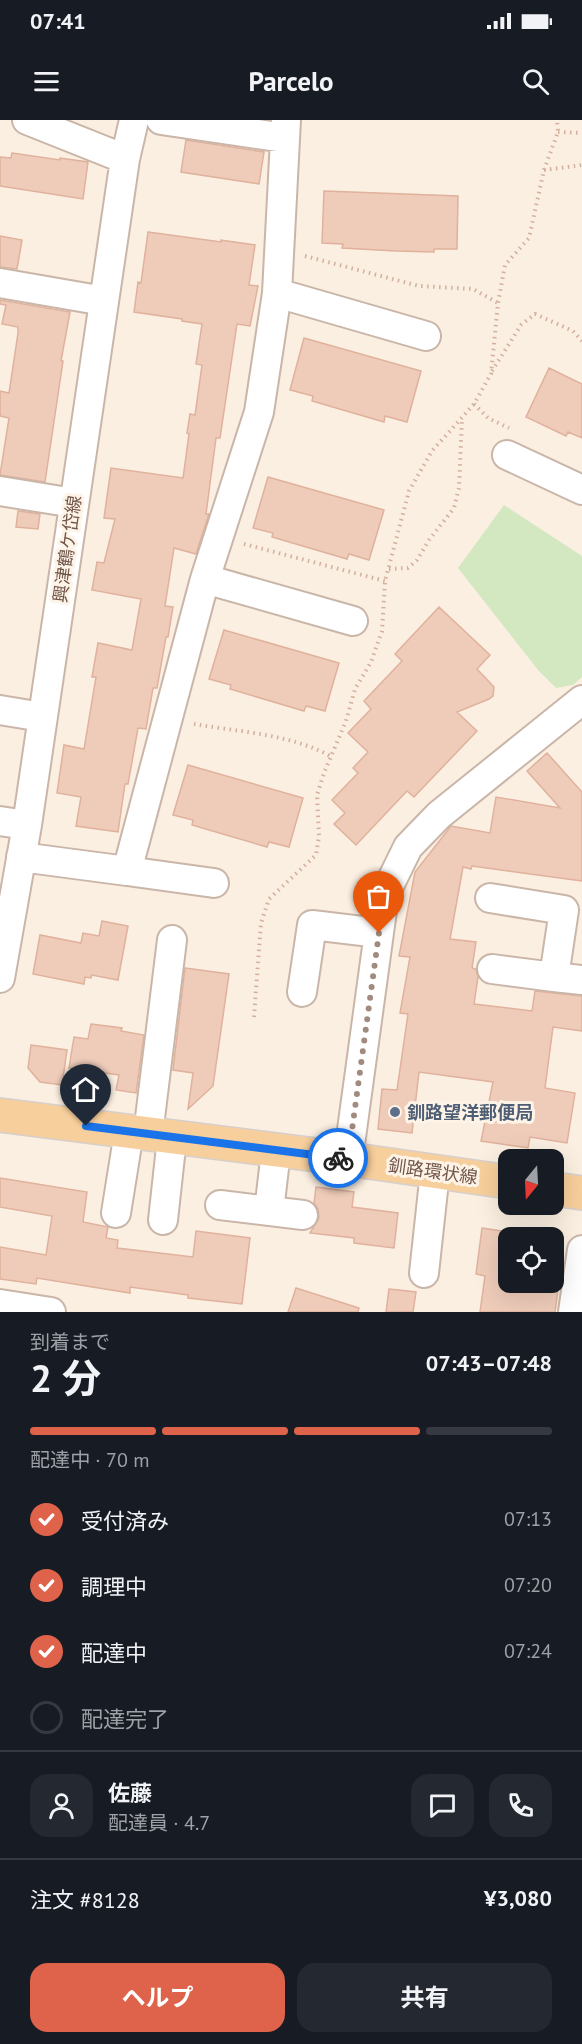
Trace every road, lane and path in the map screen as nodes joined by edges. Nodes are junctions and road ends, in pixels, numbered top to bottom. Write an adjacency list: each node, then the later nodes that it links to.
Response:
1 (27, 120): 8 (street)
2 (134, 120): 8 (street, 興津鶴ケ岱線)
3 (161, 120): 5 (street)
4 (557, 120): 6 (path)
5 (286, 129): 13 (street)
6 (558, 132): 7 (path); 10 (path)
7 (582, 133)
8 (125, 159): 14 (street, 興津鶴ケ岱線)
9 (582, 165): 10 (path)
10 (544, 170): 15 (path)
11 (304, 256): 15 (path)
12 (0, 283): 14 (street)
13 (277, 293): 16 (street); 26 (street)
14 (104, 301): 23 (street, 興津鶴ケ岱線)
15 (498, 303): 18 (path)
16 (426, 336)
17 (582, 341): 18 (path)
18 (491, 374): 19 (path)
19 (462, 417): 25 (path); 25 (path)
20 (507, 455): 21 (street)
21 (582, 490)
22 (0, 492): 23 (street)
23 (74, 502): 31 (street, 興津鶴ケ岱線)
24 (242, 543): 27 (path)
25 (389, 569): 27 (path)
26 (205, 579): 28 (street); 36 (street)
27 (385, 582): 33 (path)
28 (353, 621)
29 (582, 700): 39 (street)
30 (0, 710): 31 (street)
31 (42, 717): 34 (street, 興津鶴ケ岱線)
32 (193, 723): 33 (path)
33 (332, 757): 46 (path)
34 (13, 823): 35 (street, 興津鶴ケ岱線)
35 (21, 857): 36 (street); 43 (street, 興津鶴ケ岱線)
36 (127, 872): 37 (street)
37 (214, 884)
38 (490, 898): 42 (street)
39 (379, 933): 45 (street); 50 (street)
40 (172, 940): 48 (street)
41 (492, 969): 42 (street)
42 (554, 977): 44 (street)
43 (0, 978)
44 (582, 980)
45 (302, 992)
46 (254, 1017)
47 (0, 1115): 48 (main road, 釧路環状線)
48 (150, 1135): 49 (main road, 釧路環状線); 57 (street); 59 (street)
49 (276, 1151): 50 (main road, 釧路環状線); 56 (street)
50 (348, 1159): 51 (main road, 釧路環状線)
51 (435, 1172): 52 (main road, 釧路環状線); 61 (street)
52 (498, 1181)
53 (564, 1190): 54 (main road)
54 (582, 1193)
55 (220, 1205): 56 (street)
56 (269, 1211): 58 (street)
57 (116, 1213)
58 (303, 1215)
59 (163, 1220)
60 (582, 1250): 64 (street)
61 (424, 1273)
62 (0, 1304): 63 (street)
63 (51, 1312)
64 (573, 1312)

